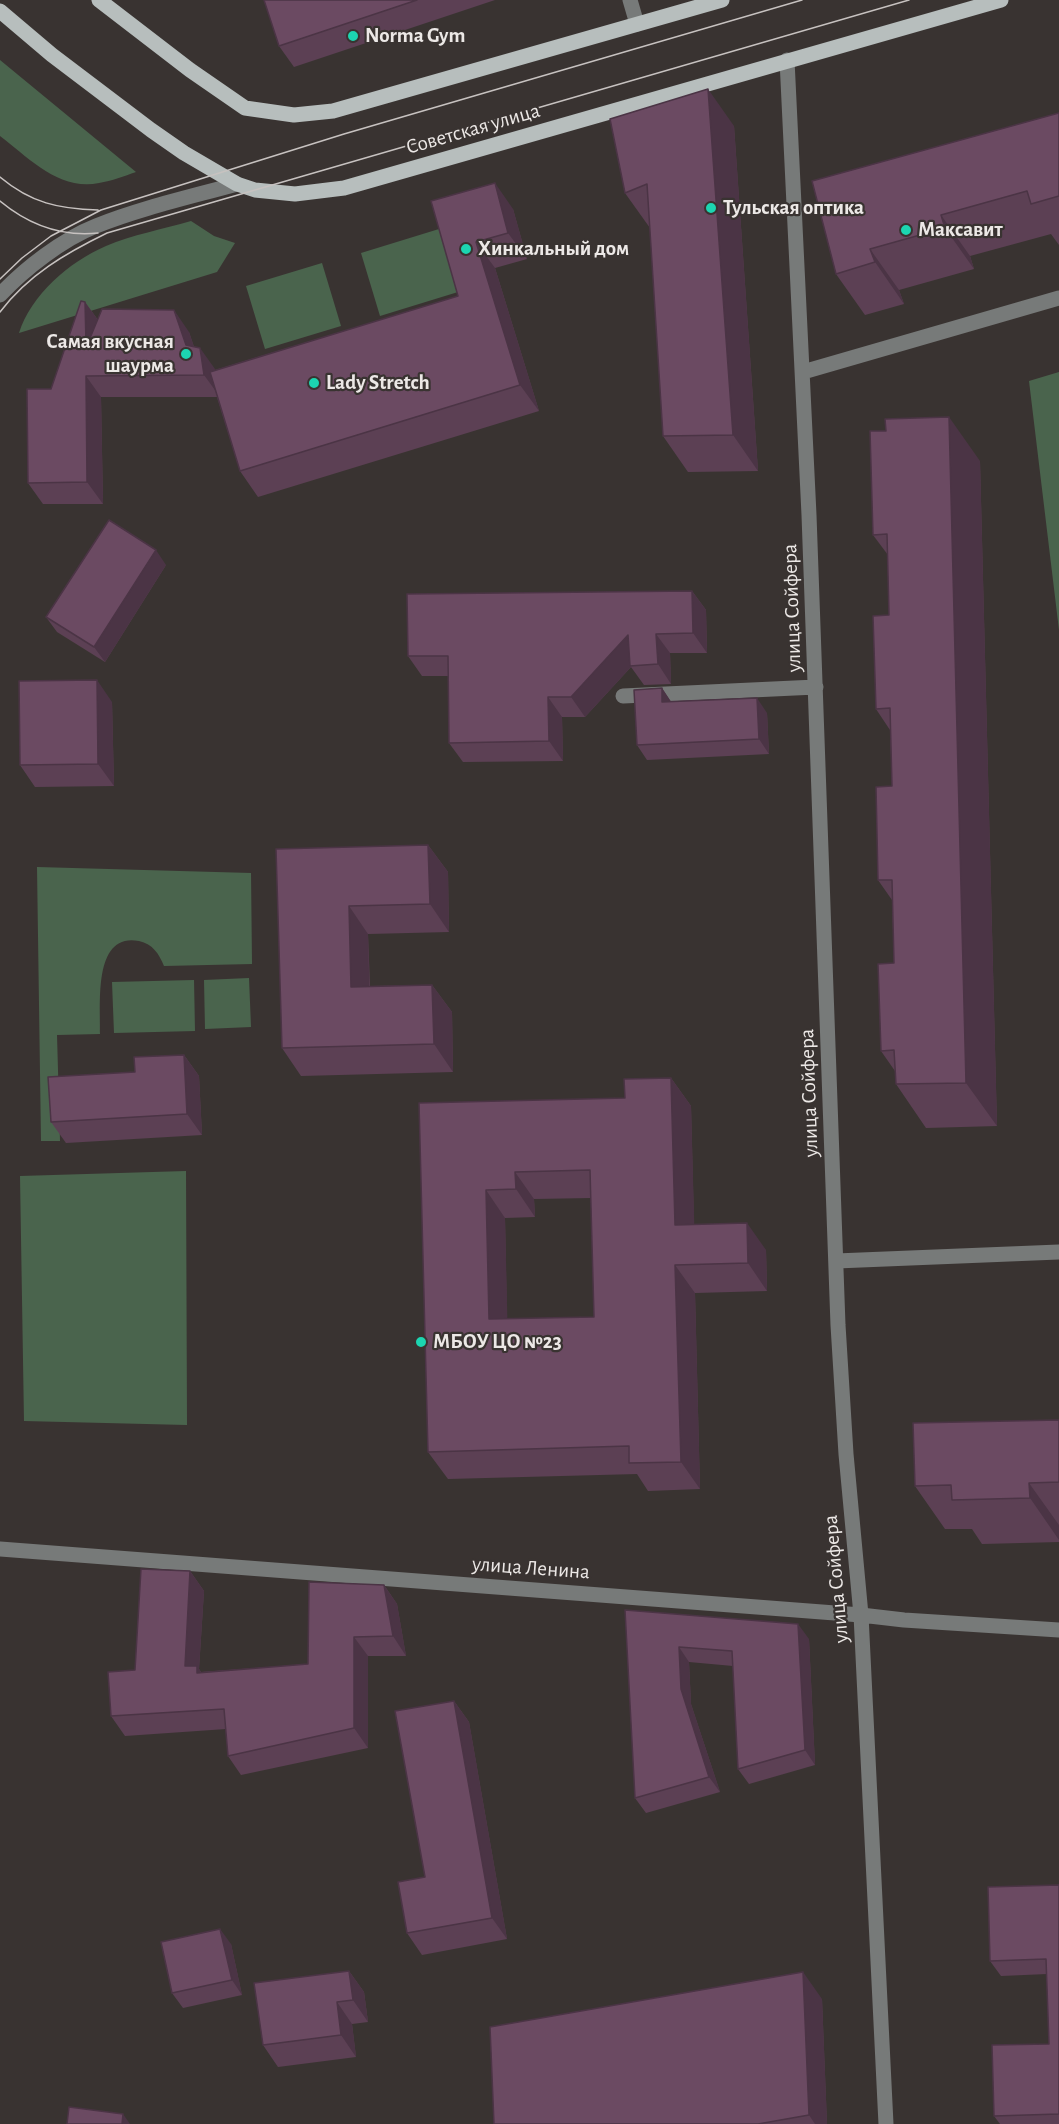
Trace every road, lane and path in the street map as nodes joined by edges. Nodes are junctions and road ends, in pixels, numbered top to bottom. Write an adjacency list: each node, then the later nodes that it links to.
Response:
1 (99, 0): 6 (main road)
2 (630, 0): 6 (street)
3 (722, 0): 6 (main road)
4 (1001, 0): 7 (main road, Советская улица)
5 (0, 11): 8 (main road, Советская улица)
6 (637, 24)
7 (787, 60): 8 (main road, Советская улица); 11 (street, улица Сойфера)
8 (237, 184): 9 (street)
9 (0, 295)
10 (1059, 298): 11 (street)
11 (803, 372): 12 (street, улица Сойфера)
12 (816, 687): 13 (street); 15 (street, улица Сойфера)
13 (623, 696)
14 (1059, 1252): 15 (street)
15 (836, 1261): 17 (street, улица Сойфера)
16 (0, 1549): 17 (street, улица Ленина)
17 (861, 1615): 18 (street, улица Ленина); 19 (street, улица Сойфера)
18 (1059, 1630)
19 (886, 2124)

